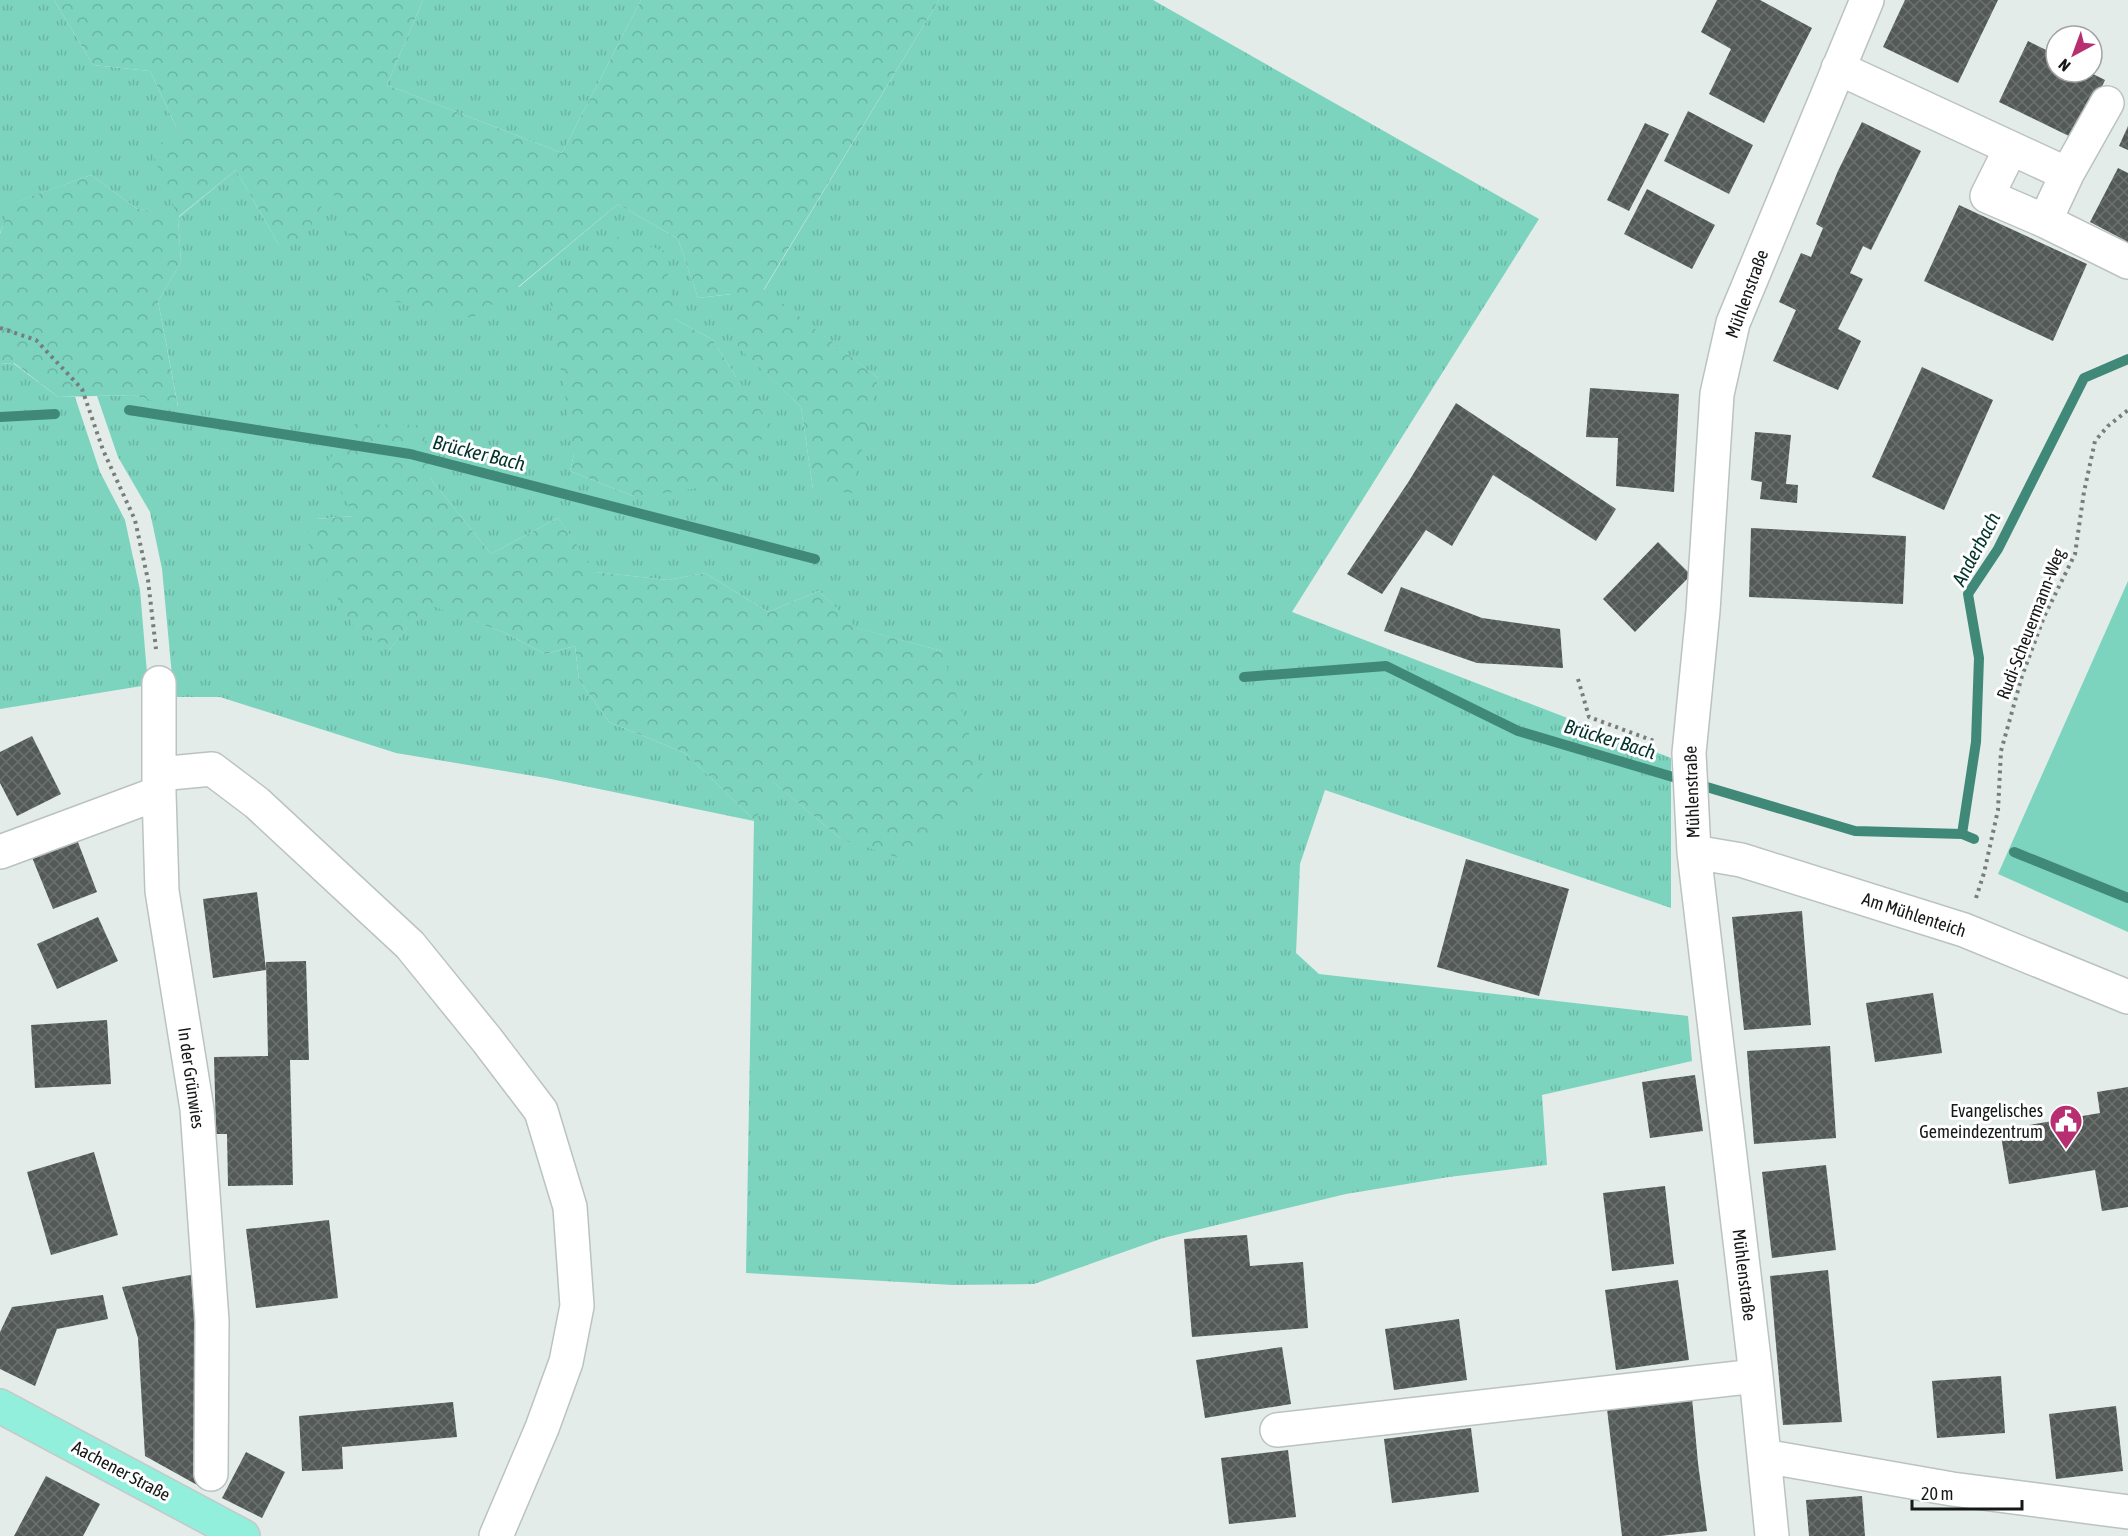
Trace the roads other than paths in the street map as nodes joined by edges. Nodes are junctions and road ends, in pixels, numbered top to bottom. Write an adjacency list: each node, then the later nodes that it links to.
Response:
1 (1867, 0): 2 (street, Mühlenstraße)
2 (1838, 68): 4 (street); 11 (street, Mühlenstraße)
3 (2107, 103): 5 (street)
4 (2011, 148): 5 (street); 6 (street)
5 (2067, 174): 6 (street)
6 (2045, 221): 7 (street)
7 (2128, 262)
8 (159, 683): 9 (street, In der Grünwies)
9 (159, 784): 10 (street); 17 (street, In der Grünwies); 20 (street)
10 (0, 852)
11 (1694, 852): 12 (street, Am Mühlenteich); 13 (street, Mühlenstraße)
12 (2128, 997)
13 (1756, 1376): 15 (street); 16 (street, Mühlenstraße)
14 (0, 1406): 19 (main road, Aachener Straße)
15 (1276, 1430)
16 (1764, 1456): 18 (street); 21 (street, Mühlenstraße)
17 (211, 1474)
18 (2128, 1512)
19 (237, 1534)
20 (496, 1536)
21 (1772, 1536)

